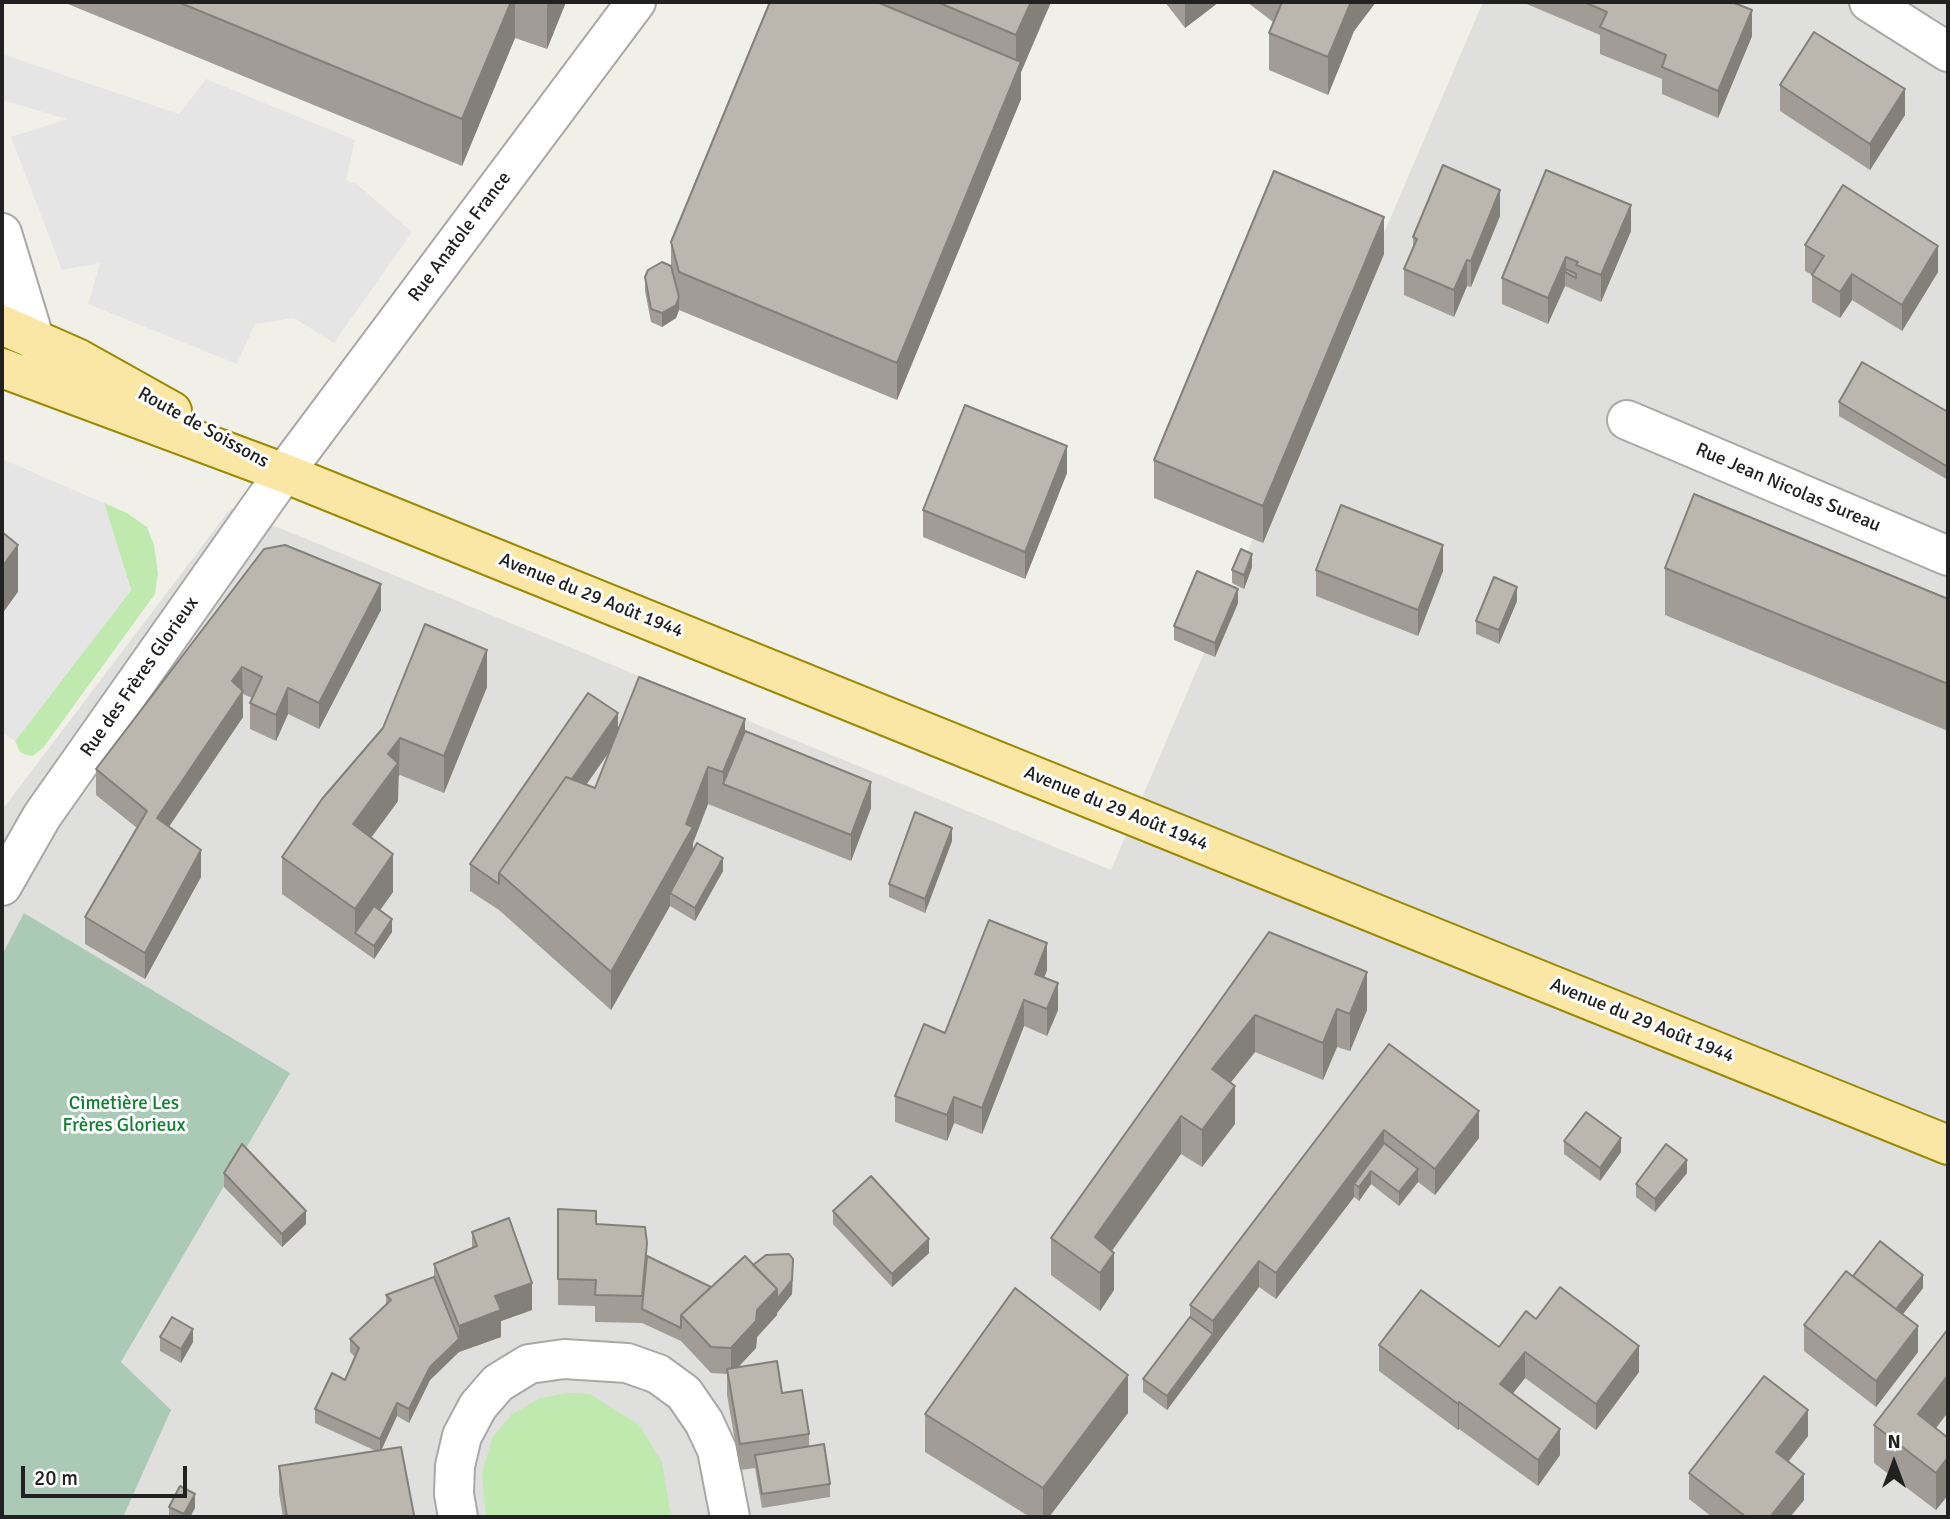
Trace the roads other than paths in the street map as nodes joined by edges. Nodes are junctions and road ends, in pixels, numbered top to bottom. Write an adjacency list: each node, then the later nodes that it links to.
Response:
1 (636, 2): 9 (street, Rue Anatole France)
2 (1870, 2): 3 (street)
3 (1948, 52)
4 (2, 233): 6 (street)
5 (2, 324): 6 (main road, Route de Soissons)
6 (36, 341): 9 (main road, Route de Soissons)
7 (2, 368): 9 (main road, Route de Soissons)
8 (1627, 420): 10 (street, Rue Jean Nicolas Sureau)
9 (284, 473): 11 (street, Rue des Frères Glorieux); 12 (main road, Avenue du 29 Août 1944)
10 (1948, 556)
11 (2, 886)
12 (1948, 1145)
13 (457, 1517): 14 (street)
14 (730, 1517)

